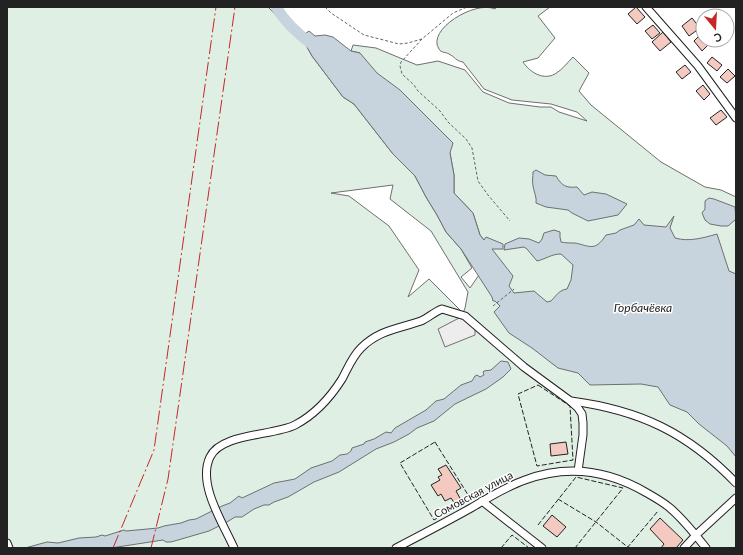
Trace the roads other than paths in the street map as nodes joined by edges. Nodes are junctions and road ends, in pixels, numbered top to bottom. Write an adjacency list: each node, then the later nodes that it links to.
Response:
1 (646, 7): 2 (street)
2 (736, 118)
3 (571, 401): 4 (street); 5 (street); 11 (street)
4 (578, 471): 7 (street, Сомовская улица); 8 (street, Сомовская улица)
5 (736, 483)
6 (736, 498): 8 (street)
7 (482, 501): 12 (street, Сомовская улица); 13 (street)
8 (696, 535): 14 (street); 15 (street, Сомовская улица)
9 (7, 544): 10 (street)
10 (9, 548)
11 (234, 548)
12 (396, 548)
13 (542, 548)
14 (684, 548)
15 (706, 548)

